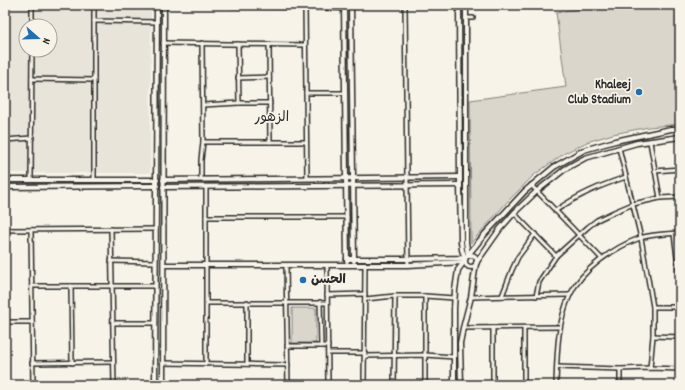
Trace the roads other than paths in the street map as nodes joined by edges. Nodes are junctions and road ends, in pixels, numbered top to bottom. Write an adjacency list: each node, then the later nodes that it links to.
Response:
1 (32, 5): 13 (street)
2 (94, 5): 16 (street)
3 (157, 5): 17 (street)
4 (164, 5): 18 (street)
5 (232, 5): 10 (street)
6 (364, 5): 12 (street)
7 (405, 5): 44 (street)
8 (459, 5): 45 (street)
9 (466, 5): 14 (street)
10 (304, 6): 11 (street); 22 (street)
11 (344, 6): 12 (street); 29 (street)
12 (351, 6): 48 (street)
13 (32, 18)
14 (466, 18): 15 (street); 88 (street)
15 (473, 18)
16 (94, 20): 17 (street); 27 (street)
17 (157, 22): 54 (street)
18 (163, 43): 19 (street); 55 (street)
19 (202, 43): 20 (street); 32 (street)
20 (238, 44): 21 (street); 25 (street)
21 (269, 44): 22 (street); 24 (street)
22 (305, 45): 28 (street)
23 (32, 58): 26 (street)
24 (269, 77): 25 (street); 31 (street)
25 (238, 78): 30 (street)
26 (32, 79): 27 (street); 35 (street)
27 (94, 80): 53 (street)
28 (306, 93): 29 (street); 39 (street)
29 (346, 93): 47 (street)
30 (239, 103): 31 (street); 32 (street)
31 (270, 103): 38 (street)
32 (203, 105): 37 (street)
33 (680, 129): 59 (street)
34 (680, 137): 40 (street)
35 (32, 138): 36 (street); 52 (street)
36 (5, 140)
37 (203, 142): 38 (street); 50 (street)
38 (270, 142): 39 (street)
39 (306, 142): 46 (street)
40 (650, 142): 41 (street); 43 (street)
41 (619, 148): 49 (street); 65 (street)
42 (680, 169): 43 (street)
43 (655, 171): 67 (street)
44 (408, 177): 45 (street); 48 (street); 57 (street)
45 (460, 177): 58 (street)
46 (307, 178): 47 (street); 50 (street)
47 (347, 178): 48 (street); 61 (street)
48 (354, 178): 56 (street)
49 (626, 178): 68 (street); 69 (street)
50 (200, 179): 55 (street)
51 (5, 180): 52 (street)
52 (31, 180): 53 (street)
53 (94, 180): 54 (street)
54 (157, 180): 60 (street)
55 (163, 180): 63 (street)
56 (354, 185): 57 (street); 61 (street); 73 (street)
57 (408, 185): 58 (street); 87 (street)
58 (460, 185): 88 (street)
59 (531, 185): 65 (street); 88 (street)
60 (157, 186): 62 (street); 75 (street)
61 (347, 186): 64 (street); 71 (street)
62 (5, 187)
63 (163, 187): 64 (street); 92 (street)
64 (206, 187): 72 (street)
65 (537, 191): 69 (street); 70 (street)
66 (680, 197): 67 (street)
67 (660, 198): 68 (street)
68 (633, 204): 81 (street); 82 (street)
69 (555, 211): 81 (street)
70 (514, 213): 79 (street); 91 (street)
71 (347, 216): 72 (street); 73 (street); 85 (street)
72 (206, 217): 93 (street)
73 (354, 218): 86 (street)
74 (111, 229): 75 (street); 77 (street); 89 (street)
75 (156, 229): 90 (street)
76 (5, 230): 77 (street)
77 (31, 230): 101 (street)
78 (680, 233): 80 (street)
79 (535, 234): 83 (street); 111 (street)
80 (674, 234): 82 (street); 100 (street)
81 (579, 235): 83 (street); 84 (street)
82 (640, 238): 84 (street); 123 (street)
83 (556, 256): 112 (street)
84 (601, 258): 108 (street)
85 (347, 259): 86 (street); 96 (street)
86 (354, 259): 87 (street); 97 (street)
87 (408, 259): 88 (street); 99 (street)
88 (466, 259): 91 (street); 91 (street); 99 (street); 114 (street)
89 (112, 261): 90 (street); 103 (street)
90 (155, 262): 104 (street)
91 (476, 263): 113 (street)
92 (164, 265): 93 (street); 105 (street)
93 (206, 265): 94 (street); 121 (street)
94 (286, 265): 95 (street); 122 (street)
95 (327, 265): 96 (street); 107 (street)
96 (347, 265): 97 (street)
97 (354, 265): 98 (street)
98 (365, 265): 99 (street); 106 (street)
99 (408, 265)
100 (680, 281)
101 (32, 286): 102 (street); 126 (street)
102 (71, 286): 103 (street); 145 (street)
103 (112, 286): 104 (street); 127 (street)
104 (155, 286): 105 (street); 116 (street)
105 (163, 286): 120 (street)
106 (365, 294): 107 (street); 115 (street)
107 (327, 295): 119 (street)
108 (570, 295): 112 (street); 132 (street)
109 (395, 296): 110 (street); 115 (street); 140 (street)
110 (425, 296): 114 (street); 141 (street)
111 (502, 296): 112 (street); 113 (street)
112 (536, 296)
113 (471, 297): 129 (street)
114 (454, 298): 142 (street)
115 (365, 299): 139 (street)
116 (155, 300): 120 (street); 128 (street)
117 (247, 302): 121 (street); 122 (street); 148 (street)
118 (320, 302): 119 (street); 122 (street); 136 (street)
119 (327, 302): 137 (street)
120 (163, 303): 146 (street)
121 (206, 303): 147 (street)
122 (286, 303): 135 (street)
123 (653, 307): 124 (street); 133 (street)
124 (680, 307)
125 (5, 322): 126 (street)
126 (32, 322): 144 (street)
127 (112, 323): 128 (street); 143 (street)
128 (155, 323): 156 (street)
129 (463, 328): 130 (street); 164 (street)
130 (493, 328): 131 (street); 165 (street)
131 (524, 328): 132 (street); 166 (street)
132 (560, 328): 150 (street)
133 (653, 336): 134 (street); 151 (street)
134 (680, 337)
135 (287, 346): 136 (street); 149 (street)
136 (321, 346): 137 (street)
137 (328, 346): 138 (street)
138 (328, 353): 139 (street); 159 (street)
139 (364, 354): 140 (street); 160 (street)
140 (394, 355): 141 (street); 161 (street)
141 (425, 356): 142 (street); 162 (street)
142 (454, 357): 163 (street)
143 (113, 362): 145 (street); 155 (street)
144 (32, 363): 145 (street); 154 (street)
145 (72, 363)
146 (163, 363): 147 (street); 157 (street)
147 (206, 364): 148 (street)
148 (247, 364): 149 (street)
149 (288, 365): 158 (street)
150 (557, 367): 152 (street); 167 (street)
151 (650, 368): 152 (street); 153 (street)
152 (620, 369): 168 (street)
153 (680, 369)
154 (32, 385)
155 (114, 385)
156 (155, 385)
157 (163, 385)
158 (288, 385)
159 (328, 385)
160 (364, 385)
161 (394, 385)
162 (425, 385)
163 (454, 385)
164 (461, 385)
165 (493, 385)
166 (524, 385)
167 (556, 385)
168 (620, 385)

